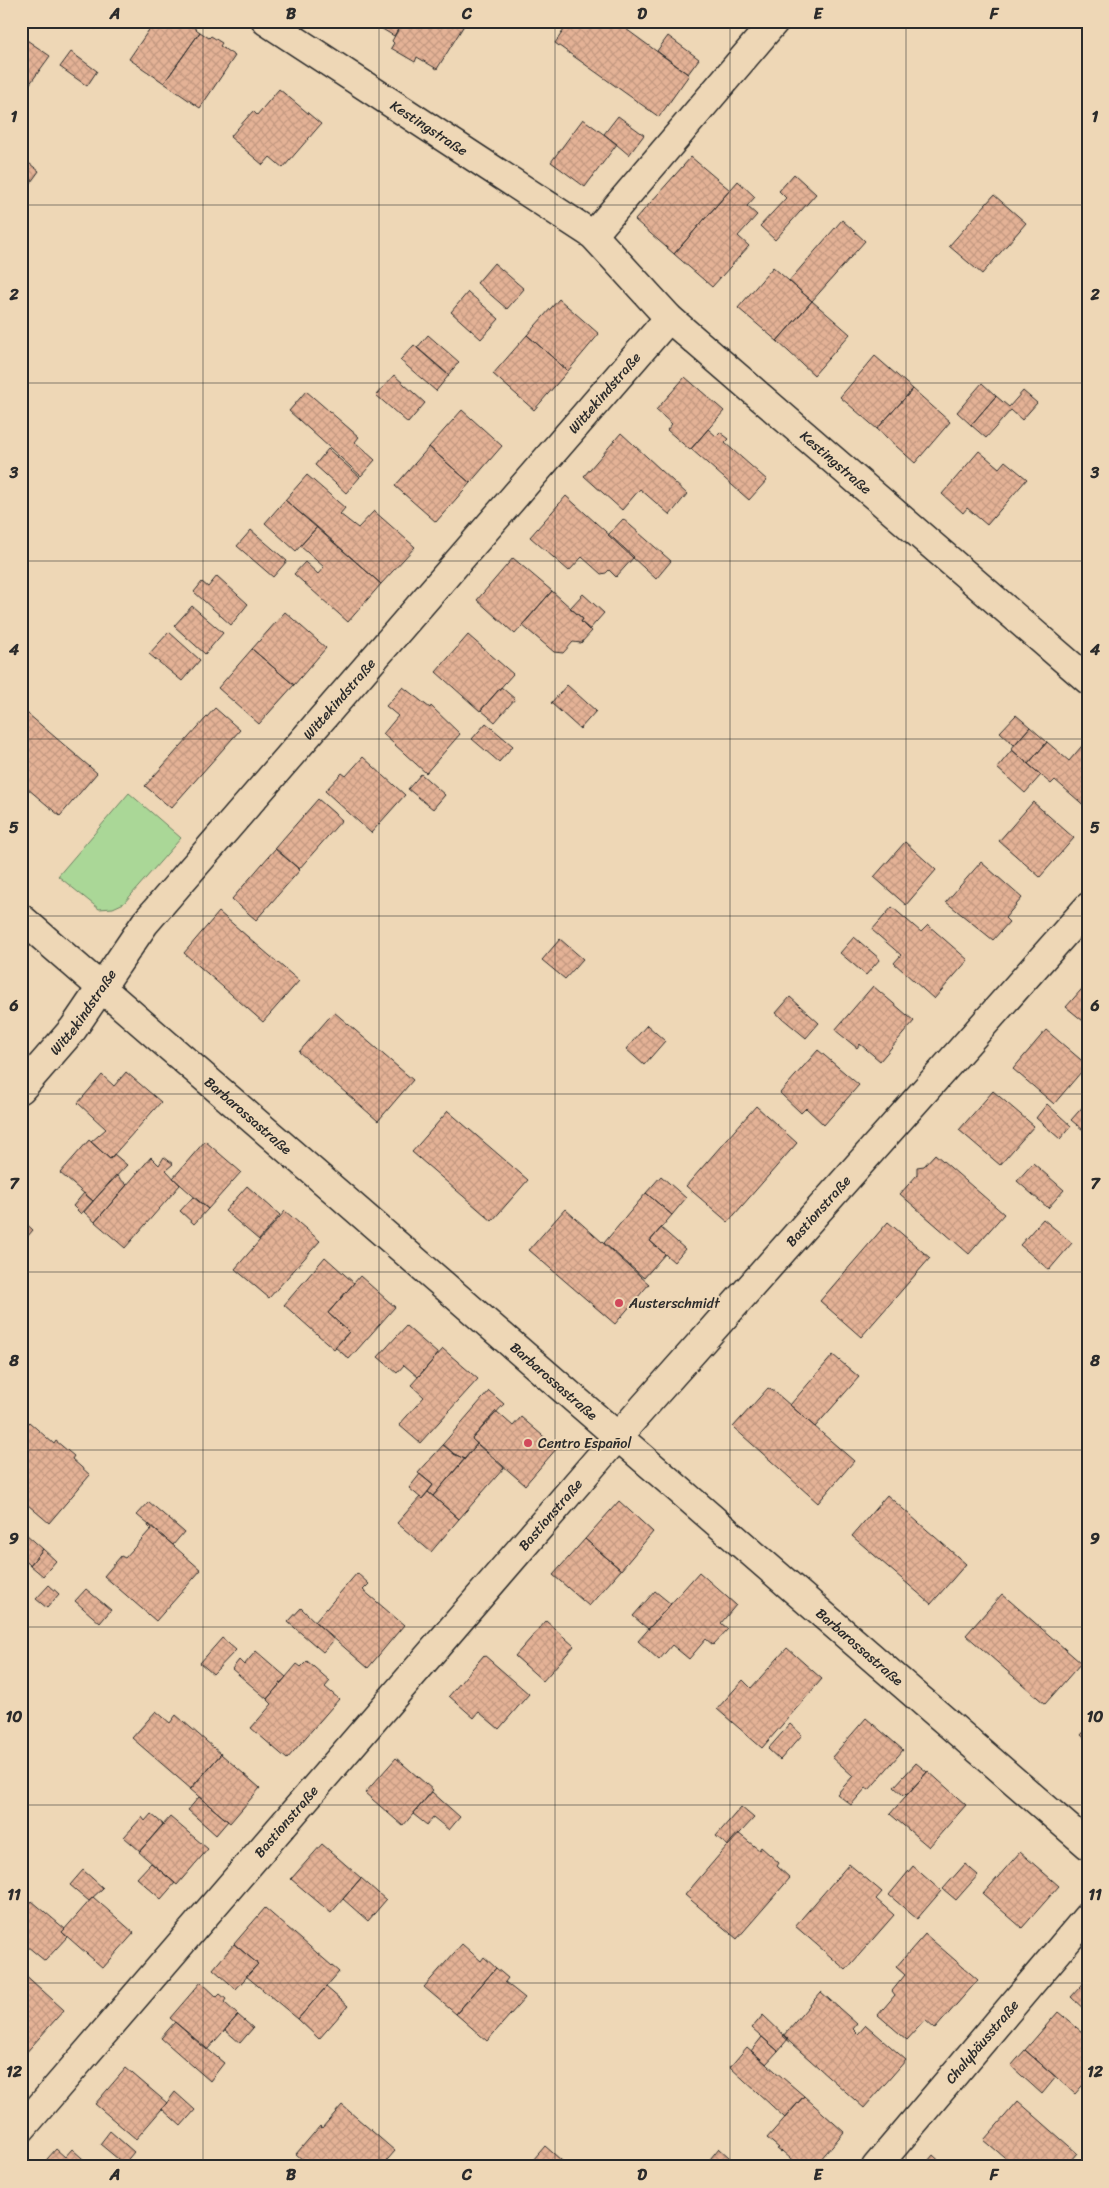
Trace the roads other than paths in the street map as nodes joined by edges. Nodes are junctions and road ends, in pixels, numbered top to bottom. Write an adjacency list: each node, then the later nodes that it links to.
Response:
1 (266, 21): 3 (street, Kestingstraße)
2 (775, 21): 3 (street)
3 (593, 235): 4 (street, Kestingstraße)
4 (669, 318): 5 (street, Kestingstraße); 8 (street, Wittekindstraße)
5 (1088, 680)
6 (1088, 907): 10 (street, Bastionstraße)
7 (21, 918): 8 (street, Barbarossastraße)
8 (102, 986): 9 (street, Wittekindstraße); 10 (street, Barbarossastraße)
9 (21, 1089)
10 (618, 1436): 11 (street, Barbarossastraße); 13 (street, Bastionstraße)
11 (1088, 1844)
12 (1088, 1916): 14 (street, Chalybäusstraße)
13 (21, 2129)
14 (876, 2167)

